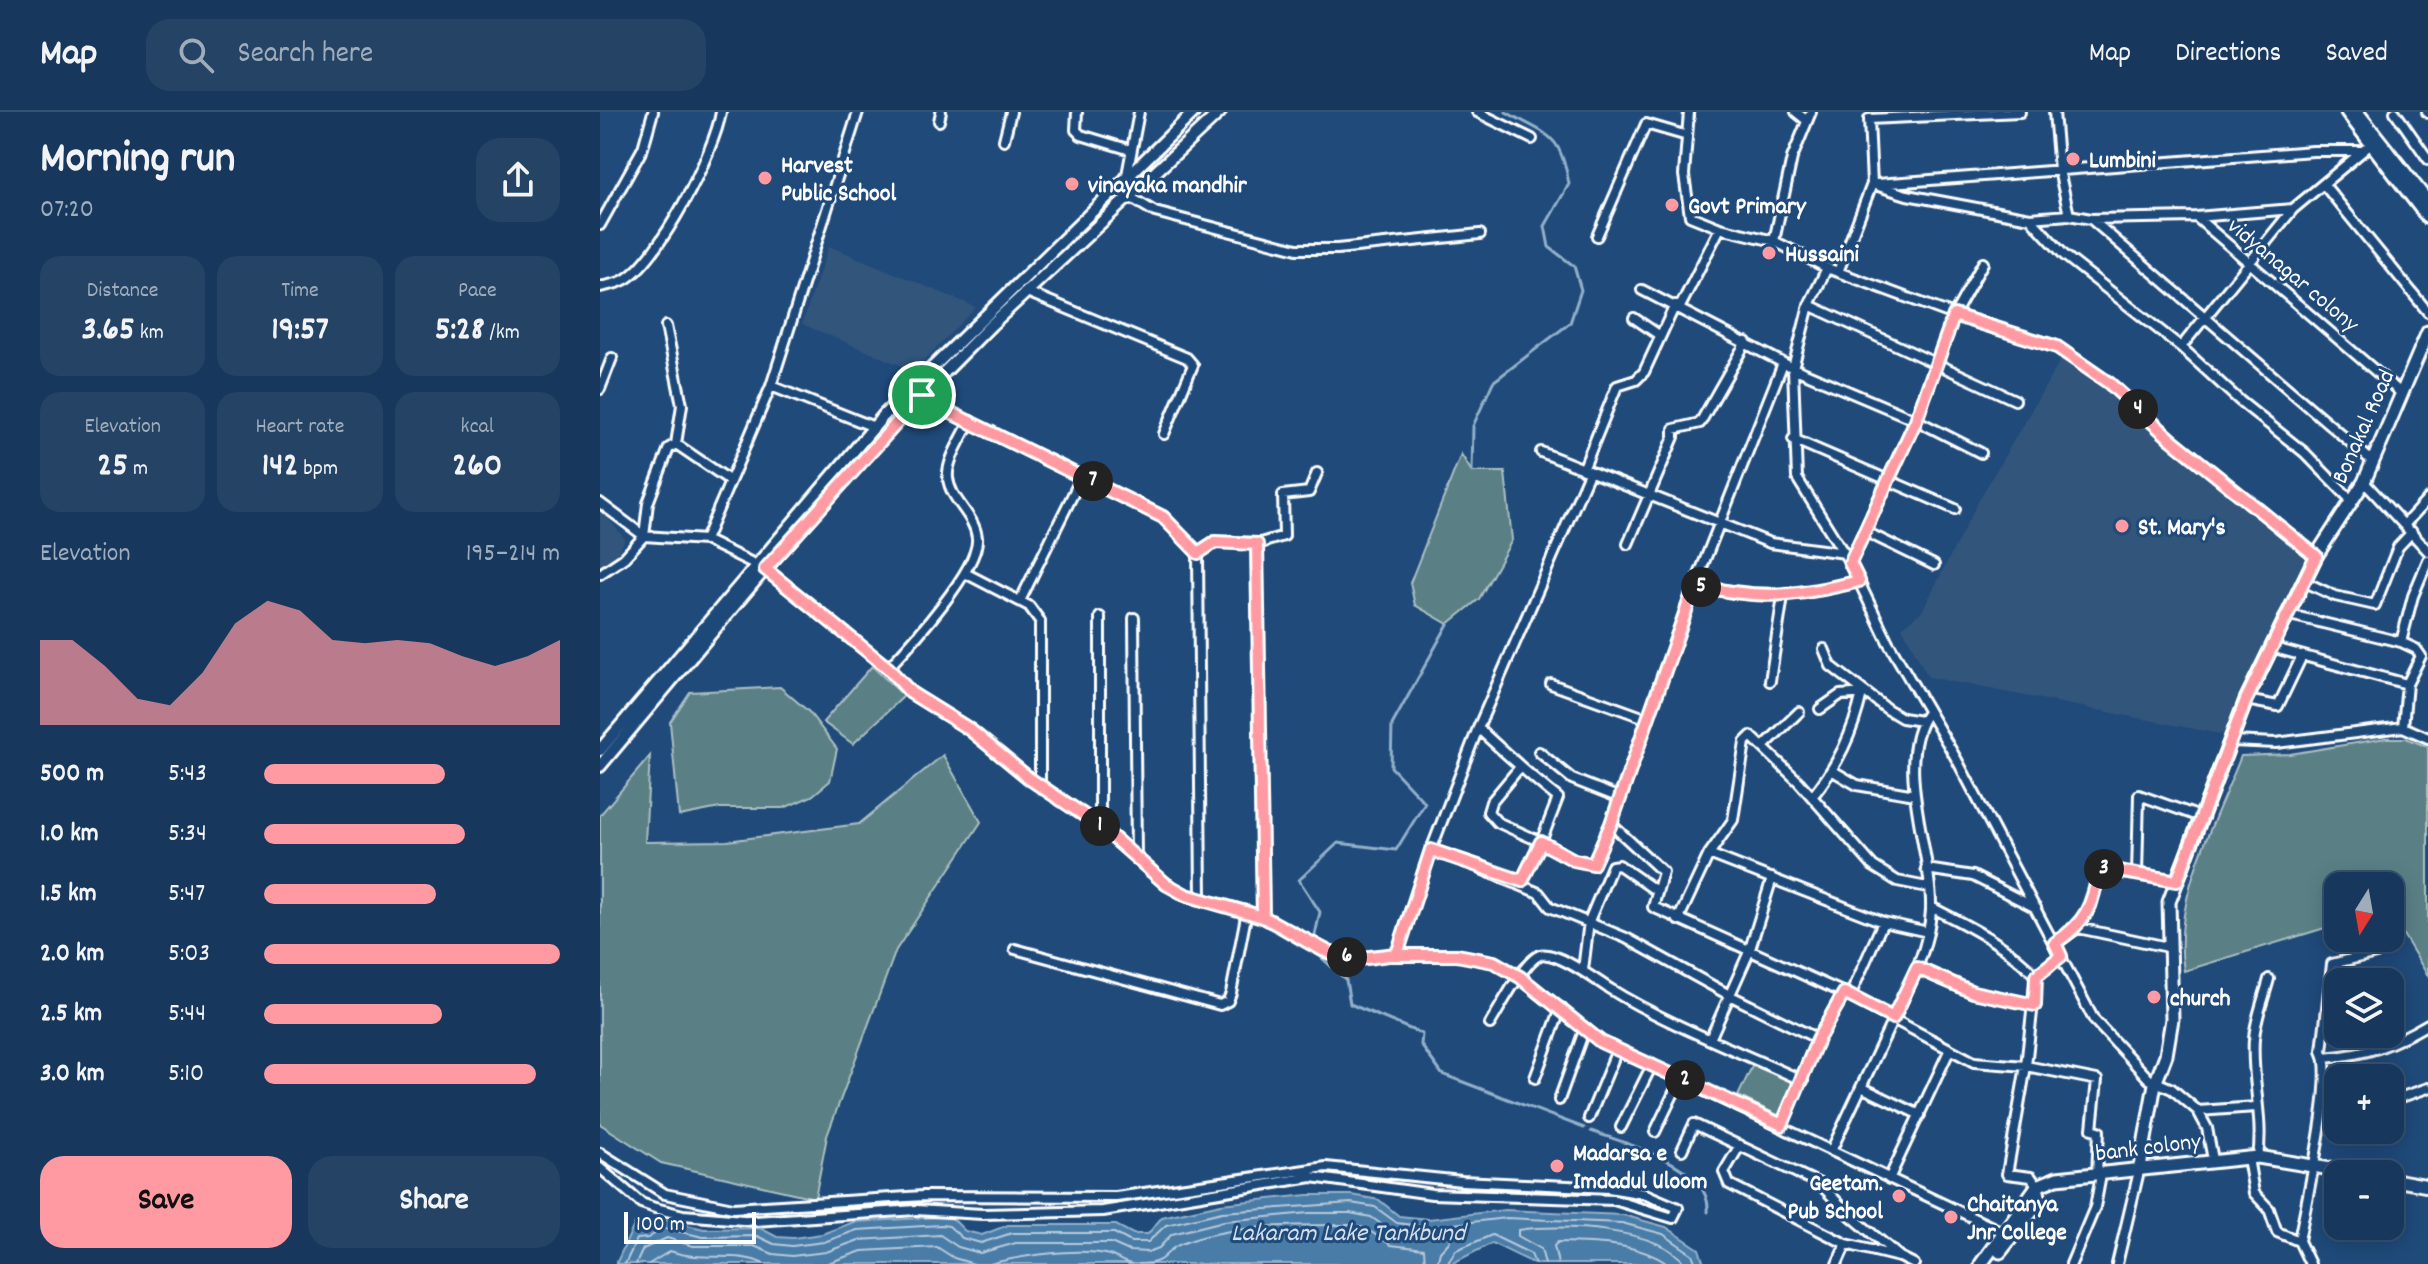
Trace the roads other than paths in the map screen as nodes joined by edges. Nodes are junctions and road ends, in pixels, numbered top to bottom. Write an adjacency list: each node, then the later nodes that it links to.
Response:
1 (653, 112): 39 (street)
2 (721, 112): 48 (street)
3 (858, 112): 66 (street)
4 (1011, 112): 23 (street)
5 (1077, 112): 25 (street)
6 (1139, 112): 25 (street)
7 (1194, 112): 28 (street)
8 (1220, 112): 31 (street)
9 (1477, 112): 22 (street)
10 (1689, 112): 21 (street)
11 (1796, 112): 20 (street)
12 (2010, 112): 13 (street); 18 (street)
13 (2020, 112)
14 (2054, 112): 27 (street)
15 (2347, 112): 24 (main road)
16 (2357, 112): 32 (main road)
17 (2395, 112): 26 (street)
18 (1955, 114): 19 (street)
19 (1888, 115): 29 (street)
20 (1808, 116): 43 (street)
21 (1684, 135): 40 (street); 42 (street)
22 (1532, 139)
23 (1004, 140)
24 (2366, 148): 27 (street); 30 (street); 37 (main road)
25 (1131, 150): 28 (street)
26 (2428, 159)
27 (2059, 170): 29 (street); 34 (street)
28 (1127, 175): 73 (street)
29 (1872, 184): 36 (street); 47 (street)
30 (2325, 186): 33 (street); 53 (street)
31 (1128, 196): 41 (street); 50 (street)
32 (2428, 202)
33 (2293, 209): 35 (street); 44 (street)
34 (2069, 215): 36 (street); 38 (street)
35 (2196, 217): 38 (street); 44 (street, vidyanagar colony)
36 (2030, 218): 61 (street)
37 (2428, 218)
38 (2091, 219): 56 (street)
39 (600, 225)
40 (1720, 228): 43 (street); 52 (street)
41 (1480, 234)
42 (1597, 236)
43 (1774, 241): 46 (street)
44 (2251, 262): 56 (street); 68 (street, vidyanagar colony)
45 (1983, 263): 54 (street)
46 (1827, 268): 47 (street); 51 (street)
47 (1838, 272): 54 (street)
48 (600, 287)
49 (1642, 290): 52 (street)
50 (1027, 292): 69 (street); 74 (street)
51 (1809, 305): 64 (street); 65 (street)
52 (1678, 306): 59 (street); 60 (street)
53 (2428, 312)
54 (1954, 315): 64 (street); 102 (street)
55 (1634, 318): 59 (street)
56 (2206, 318): 61 (street); 79 (street)
57 (666, 326): 76 (street)
58 (2428, 332): 68 (main road, Bonakal Road)
59 (1659, 335): 80 (street)
60 (1746, 342): 63 (street); 86 (street)
61 (2181, 347): 88 (street)
62 (612, 358): 67 (street)
63 (1783, 363): 65 (street); 91 (street)
64 (1939, 364): 70 (street); 71 (street)
65 (1793, 368): 71 (street); 75 (street)
66 (771, 386): 73 (street); 84 (street)
67 (600, 389)
68 (2401, 393): 79 (main road, Bonakal Road)
69 (922, 395): 72 (street); 104 (street)
70 (2015, 400)
71 (1916, 420): 78 (street); 83 (street)
72 (970, 421): 82 (street); 107 (street)
73 (874, 427): 104 (street)
74 (1164, 434)
75 (1793, 439): 83 (street); 101 (street)
76 (676, 444): 84 (street); 95 (street)
77 (1541, 452): 80 (street)
78 (1981, 453)
79 (2372, 461): 85 (main road, Bonakal Road)
80 (1586, 471): 86 (street); 133 (street)
81 (1317, 473): 97 (street)
82 (1082, 476): 100 (street); 113 (street)
83 (1890, 479): 90 (street); 93 (street)
84 (729, 480): 96 (street)
85 (2364, 482): 88 (main road, Bonakal Road); 92 (street)
86 (1649, 494): 91 (street); 98 (street)
87 (2428, 499): 92 (street)
88 (2352, 501): 102 (main road, Bonakal Road)
89 (600, 503): 95 (street)
90 (1955, 509)
91 (1719, 523): 101 (street); 111 (street)
92 (2405, 524): 94 (street)
93 (1866, 532): 105 (street); 106 (street)
94 (2412, 532): 99 (street); 110 (street)
95 (644, 536): 96 (street); 108 (street)
96 (705, 540): 104 (street)
97 (1257, 544): 100 (street); 164 (street)
98 (1628, 544)
99 (2428, 551)
100 (1198, 553): 160 (street)
101 (1845, 553): 105 (street)
102 (2316, 556): 110 (main road, Bonakal Road)
103 (2428, 560): 117 (street)
104 (764, 563): 121 (street); 137 (street)
105 (1850, 563): 109 (street)
106 (1934, 565)
107 (965, 573): 113 (street); 121 (street)
108 (600, 574)
109 (1859, 581): 112 (street); 129 (street)
110 (2303, 581): 114 (main road, Bonakal Road)
111 (1695, 585): 112 (street); 130 (street)
112 (1783, 596): 122 (street)
113 (1020, 601): 142 (street)
114 (2286, 614): 117 (street); 118 (main road, Bonakal Road)
115 (1100, 617): 148 (street)
116 (1134, 618): 152 (street)
117 (2401, 642): 124 (street)
118 (2271, 647): 120 (street); 126 (main road, Bonakal Road)
119 (1824, 649): 125 (street)
120 (2302, 656): 124 (street); 126 (street)
121 (888, 668): 142 (street)
122 (1770, 681)
123 (1551, 684): 130 (street)
124 (2407, 684): 132 (street)
125 (1865, 692): 127 (street); 131 (street); 141 (street)
126 (2246, 700): 135 (main road, Bonakal Road)
127 (1820, 709)
128 (1799, 712): 136 (street)
129 (1928, 712): 131 (street); 162 (street)
130 (1648, 719): 145 (street)
131 (1922, 721): 143 (street)
132 (2403, 727): 134 (street); 135 (street)
133 (1478, 728): 140 (street); 150 (street)
134 (2428, 738)
135 (2232, 741): 146 (main road, Bonakal Road)
136 (1764, 746): 144 (street); 151 (street)
137 (603, 750): 139 (street)
138 (1539, 752): 145 (street)
139 (600, 766)
140 (1520, 767): 149 (street); 149 (street)
141 (1833, 771): 143 (street); 144 (street)
142 (1040, 784): 148 (street)
143 (1915, 795): 154 (street)
144 (1812, 797): 158 (street)
145 (1620, 798): 147 (street)
146 (2203, 818): 155 (street); 157 (main road, Bonakal Road)
147 (1611, 824): 149 (street); 159 (street)
148 (1100, 826): 152 (street)
149 (1541, 842): 150 (street)
150 (1431, 850): 175 (street)
151 (1709, 854): 156 (street); 165 (street)
152 (1136, 858): 160 (street)
153 (1481, 869): 166 (street)
154 (1926, 869): 158 (street); 162 (street)
155 (2137, 874): 157 (street); 168 (street)
156 (1772, 878): 167 (street); 173 (street)
157 (2177, 881): 171 (main road, Bonakal Road)
158 (1927, 887): 161 (street)
159 (1655, 890): 165 (street); 166 (street)
160 (1201, 899): 163 (street)
161 (1931, 907): 169 (street); 179 (street)
162 (2037, 909): 170 (street)
163 (1247, 911): 164 (street); 172 (street)
164 (1263, 917): 175 (street)
165 (1678, 920): 173 (street)
166 (1589, 921): 178 (street); 183 (street)
167 (1883, 922): 169 (street); 182 (street)
168 (2078, 928): 170 (street); 171 (street)
169 (1928, 932): 177 (street)
170 (2055, 943): 176 (street)
171 (2168, 947): 200 (main road, Bonakal Road)
172 (1015, 949)
173 (1749, 952): 182 (street); 183 (street)
174 (2376, 953): 194 (street)
175 (1397, 954): 180 (street)
176 (2061, 956): 179 (street); 200 (street)
177 (1917, 968): 184 (street); 186 (street)
178 (1583, 970): 180 (street); 190 (street)
179 (2036, 976): 184 (street)
180 (1520, 977): 185 (street); 187 (street)
181 (2269, 979): 205 (street)
182 (1847, 995): 186 (street); 191 (street)
183 (1731, 996): 190 (street); 191 (street)
184 (2035, 1005): 196 (street)
185 (1561, 1008): 189 (street); 197 (street)
186 (1893, 1018): 192 (street); 201 (street)
187 (1490, 1024)
188 (2428, 1024): 194 (street)
189 (1585, 1028): 193 (street); 204 (street)
190 (1711, 1037): 199 (street)
191 (1818, 1039): 199 (street)
192 (1950, 1049): 196 (street); 207 (street)
193 (1617, 1050): 195 (street); 208 (street)
194 (2325, 1058): 219 (street)
195 (1652, 1065): 198 (street); 210 (street)
196 (2026, 1066): 224 (street); 227 (street)
197 (1535, 1078)
198 (1681, 1078): 209 (street); 211 (street)
199 (1803, 1081): 209 (street)
200 (2155, 1084): 206 (street); 220 (main road, Bonakal Road)
201 (1861, 1087): 207 (street); 214 (street)
202 (2428, 1088): 203 (street)
203 (2404, 1096)
204 (1559, 1100)
205 (2256, 1107): 206 (street); 216 (street)
206 (2198, 1111): 217 (street)
207 (1920, 1115): 225 (street)
208 (1589, 1118)
209 (1782, 1125): 214 (street)
210 (1621, 1127)
211 (1655, 1132)
212 (1740, 1145): 213 (street); 231 (street); 232 (street)
213 (1682, 1150)
214 (1831, 1151): 225 (street)
215 (600, 1153): 218 (street)
216 (2253, 1158): 217 (main road, bank colony); 219 (main road, bank colony); 230 (street)
217 (2213, 1160): 220 (main road, bank colony)
218 (617, 1164): 223 (street); 223 (street)
219 (2311, 1165): 221 (main road, bank colony); 230 (street)
220 (2140, 1167): 224 (main road, bank colony); 238 (street)
221 (2324, 1167)
222 (600, 1168): 223 (street)
223 (610, 1173)
224 (2099, 1174): 227 (main road, bank colony); 237 (street)
225 (1889, 1179): 229 (street)
226 (2404, 1182): 228 (main road)
227 (2037, 1186): 229 (main road); 236 (main road)
228 (2428, 1186)
229 (2005, 1233): 235 (main road)
230 (2299, 1241): 239 (street)
231 (1846, 1244): 232 (street); 233 (street)
232 (1900, 1257): 234 (street)
233 (1837, 1264)
234 (1914, 1264)
235 (1981, 1264)
236 (1991, 1264)
237 (2071, 1264)
238 (2117, 1264)
239 (2310, 1264)

